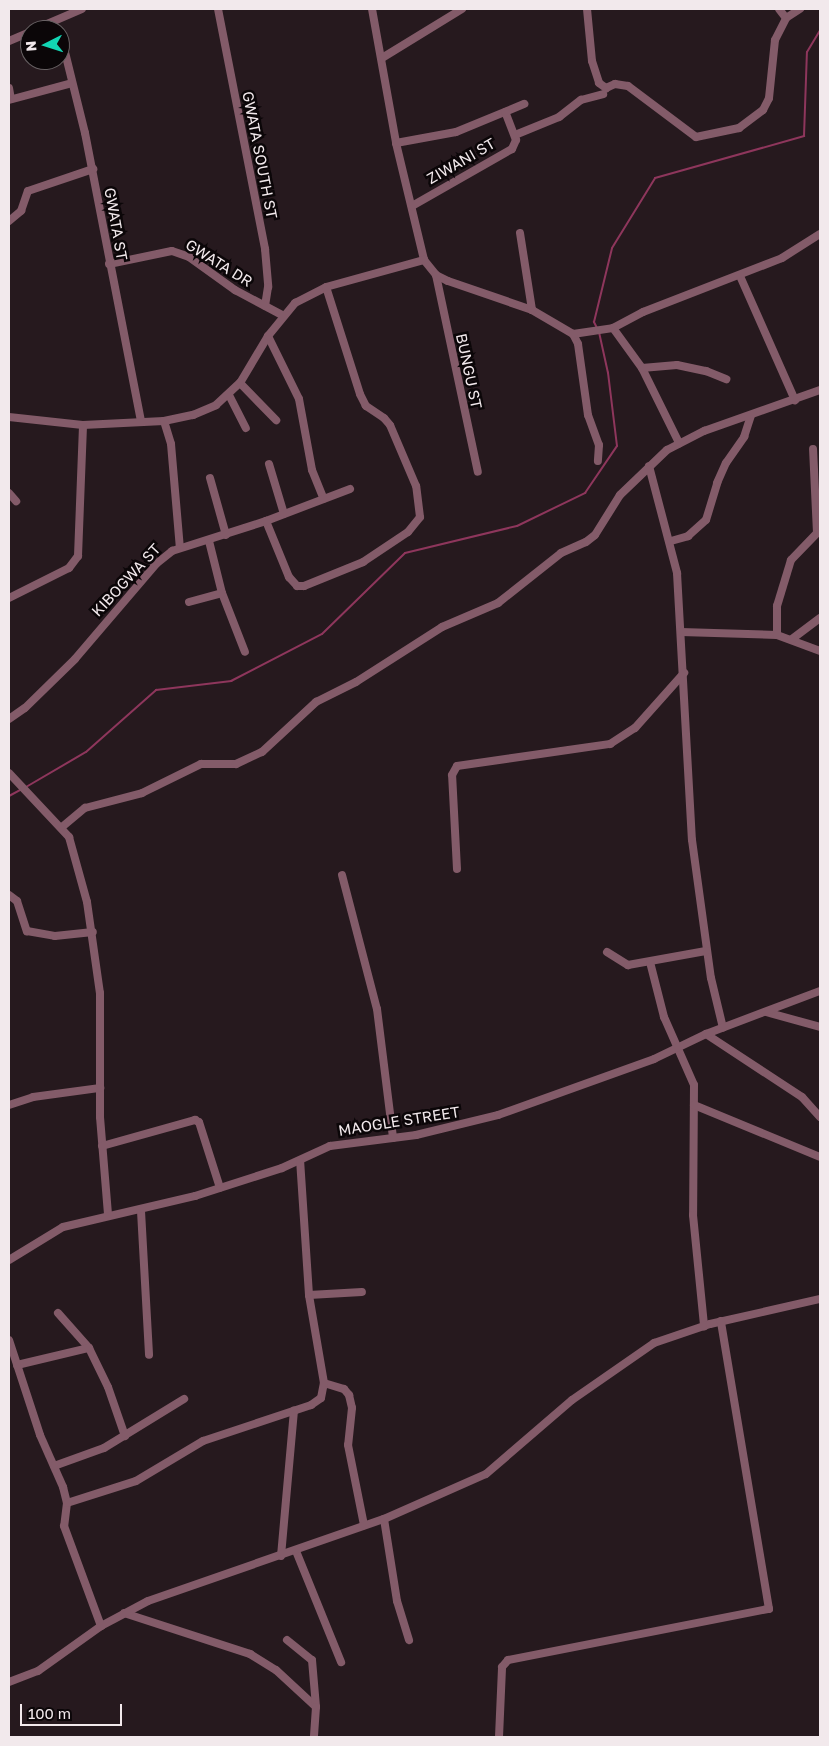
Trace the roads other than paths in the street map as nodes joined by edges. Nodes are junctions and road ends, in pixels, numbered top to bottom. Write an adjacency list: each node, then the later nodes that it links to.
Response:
1 (82, 9): 8 (street)
2 (218, 9): 31 (street, GWATA SOUTH ST)
3 (372, 9): 11 (street)
4 (462, 9): 11 (street)
5 (587, 9): 9 (street)
6 (779, 9): 9 (street)
7 (800, 9): 9 (street)
8 (64, 12): 10 (street)
9 (786, 18)
10 (57, 20)
11 (382, 58): 20 (street)
12 (69, 70): 13 (street, GWATA ST)
13 (72, 83): 16 (street); 21 (street, GWATA ST)
14 (9, 88): 16 (street)
15 (603, 94): 19 (street, ZIWANI ST)
16 (10, 100)
17 (524, 104): 18 (street)
18 (505, 112): 19 (street, ZIWANI ST); 20 (street)
19 (515, 135): 22 (street, ZIWANI ST)
20 (396, 143): 22 (street)
21 (93, 169): 23 (street); 27 (street, GWATA ST)
22 (412, 206): 26 (street)
23 (9, 221)
24 (520, 233): 32 (street)
25 (820, 234): 29 (street)
26 (424, 260): 28 (street); 30 (street)
27 (109, 264): 31 (street, GWATA DR); 46 (street, GWATA ST)
28 (436, 275): 32 (street); 55 (street, BUNGU ST)
29 (740, 276): 34 (street); 42 (street)
30 (326, 287): 33 (street); 62 (street)
31 (265, 306): 33 (street, GWATA DR)
32 (532, 310): 35 (street)
33 (282, 315): 36 (street)
34 (613, 328): 35 (street); 37 (street)
35 (573, 334): 52 (street)
36 (268, 336): 39 (street); 59 (street)
37 (642, 368): 38 (street); 50 (street)
38 (726, 379)
39 (240, 383): 41 (street); 45 (street)
40 (820, 390): 42 (street)
41 (229, 395): 47 (street); 49 (street)
42 (795, 400): 43 (street)
43 (751, 416): 50 (street); 65 (street)
44 (9, 417): 48 (street)
45 (276, 420)
46 (141, 421): 47 (street); 48 (street)
47 (164, 421): 66 (street)
48 (83, 425): 68 (street)
49 (246, 428)
50 (679, 443): 54 (street)
51 (813, 449): 72 (street)
52 (598, 461)
53 (269, 464): 61 (street)
54 (649, 466): 65 (street); 79 (street)
55 (478, 472)
56 (210, 478): 63 (street)
57 (350, 489): 59 (street, KIBOGWA ST)
58 (9, 492): 60 (street)
59 (324, 499): 61 (street, KIBOGWA ST)
60 (16, 501)
61 (284, 514): 62 (street, KIBOGWA ST)
62 (266, 522): 63 (street, KIBOGWA ST)
63 (226, 535): 64 (street, KIBOGWA ST)
64 (209, 541): 66 (street, KIBOGWA ST); 67 (street)
65 (671, 541): 71 (street)
66 (180, 548): 77 (street, KIBOGWA ST)
67 (222, 593): 69 (street); 75 (street)
68 (9, 598)
69 (189, 602)
70 (820, 618): 73 (street)
71 (680, 632): 72 (street); 76 (street)
72 (777, 636): 73 (street)
73 (792, 638): 74 (street)
74 (820, 651)
75 (245, 652)
76 (684, 673): 80 (street); 84 (street)
77 (9, 719)
78 (9, 773): 79 (street)
79 (62, 827): 83 (street)
80 (457, 869)
81 (342, 875): 97 (street)
82 (9, 895): 83 (street)
83 (93, 932): 93 (street)
84 (706, 951): 86 (street); 90 (street)
85 (607, 952): 86 (street)
86 (650, 962): 92 (street)
87 (820, 991): 88 (street, MAOGLE STREET)
88 (766, 1012): 89 (street); 90 (street, MAOGLE STREET)
89 (820, 1027)
90 (723, 1028): 91 (street, MAOGLE STREET)
91 (706, 1034): 92 (street, MAOGLE STREET); 96 (street)
92 (675, 1048): 95 (street); 97 (street, MAOGLE STREET)
93 (100, 1088): 94 (street); 98 (street)
94 (9, 1105)
95 (694, 1105): 99 (street); 110 (street)
96 (820, 1117)
97 (393, 1138): 100 (street, MAOGLE STREET)
98 (102, 1146): 101 (street); 103 (street)
99 (820, 1157)
100 (300, 1161): 101 (street, MAOGLE STREET); 106 (street)
101 (220, 1188): 102 (street, MAOGLE STREET)
102 (141, 1211): 103 (street, MAOGLE STREET); 113 (street)
103 (108, 1215): 104 (street, MAOGLE STREET)
104 (9, 1260)
105 (362, 1292): 106 (street)
106 (309, 1295): 115 (street)
107 (820, 1299): 109 (street)
108 (58, 1313): 112 (street)
109 (721, 1321): 110 (street); 133 (street)
110 (704, 1326): 121 (street)
111 (9, 1340): 114 (street)
112 (89, 1348): 114 (street); 118 (street)
113 (149, 1355)
114 (17, 1365): 119 (street)
115 (324, 1383): 117 (street); 122 (street)
116 (184, 1399): 118 (street)
117 (294, 1411): 120 (street); 124 (street)
118 (124, 1436): 119 (street)
119 (54, 1466): 120 (street)
120 (66, 1503): 126 (street)
121 (384, 1519): 122 (street); 128 (street)
122 (364, 1525): 123 (street)
123 (296, 1551): 124 (street); 129 (street)
124 (281, 1556): 125 (street)
125 (124, 1613): 126 (street); 131 (street)
126 (101, 1626): 130 (street)
127 (287, 1640): 131 (street)
128 (409, 1640)
129 (341, 1662)
130 (9, 1682)
131 (316, 1707): 132 (street)
132 (314, 1737)
133 (499, 1737)

